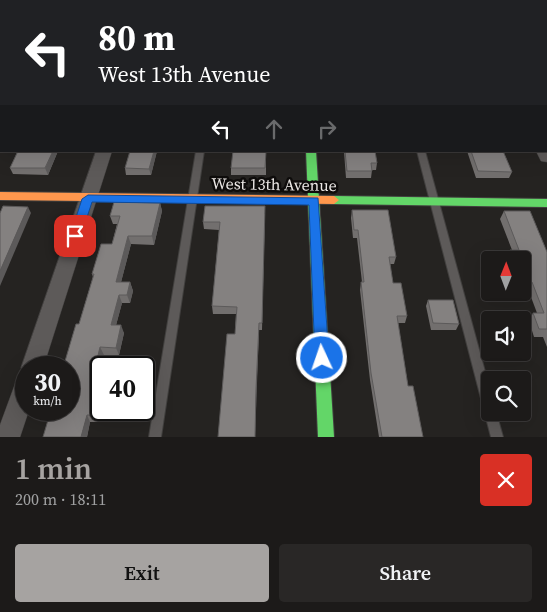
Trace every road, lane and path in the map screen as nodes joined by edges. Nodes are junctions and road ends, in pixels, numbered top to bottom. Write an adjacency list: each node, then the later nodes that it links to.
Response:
1 (104, 152): 6 (street)
2 (200, 152): 7 (lane)
3 (311, 152): 8 (street)
4 (422, 152): 9 (lane)
5 (0, 196): 6 (street, West 13th Avenue)
6 (88, 199): 7 (street, West 13th Avenue); 11 (street)
7 (192, 200): 8 (street, West 13th Avenue); 16 (lane)
8 (314, 201): 9 (street, West 13th Avenue); 17 (street)
9 (433, 202): 10 (street, West 13th Avenue); 12 (lane)
10 (547, 203)
11 (36, 356)
12 (481, 379)
13 (15, 416): 15 (street)
14 (493, 421): 18 (lane)
15 (8, 437)
16 (155, 437)
17 (326, 437)
18 (497, 437)

